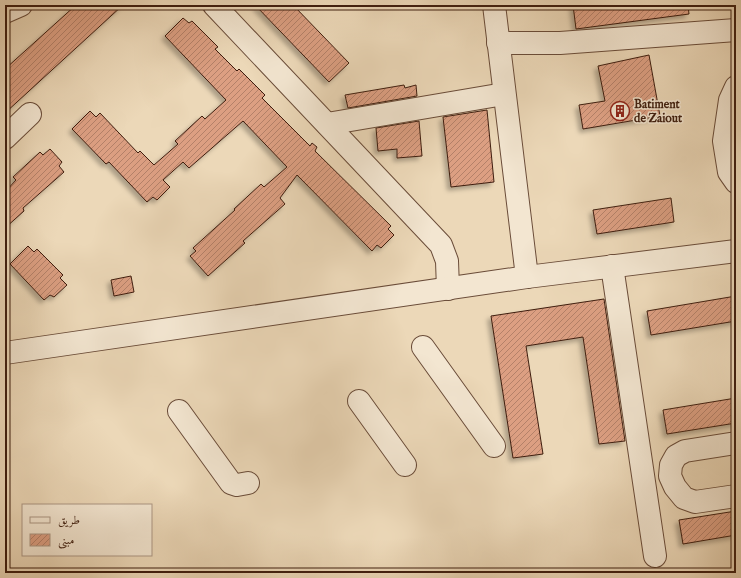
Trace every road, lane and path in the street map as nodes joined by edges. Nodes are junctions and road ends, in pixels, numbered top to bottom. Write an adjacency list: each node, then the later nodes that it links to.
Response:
1 (21, 5): 4 (street)
2 (214, 5): 10 (street)
3 (494, 5): 6 (street)
4 (5, 12)
5 (736, 30): 6 (street)
6 (498, 43): 8 (street)
7 (736, 87): 12 (street)
8 (504, 94): 10 (street); 15 (street)
9 (30, 114): 11 (street)
10 (327, 124): 16 (street)
11 (5, 138)
12 (736, 182)
13 (736, 251): 14 (street)
14 (612, 266): 15 (street); 26 (street)
15 (527, 277): 16 (street)
16 (448, 289): 18 (street)
17 (423, 347): 22 (street)
18 (9, 348)
19 (360, 400): 23 (street)
20 (179, 411): 24 (street)
21 (736, 444): 25 (street)
22 (494, 446)
23 (405, 465)
24 (248, 483)
25 (736, 496)
26 (655, 556)

